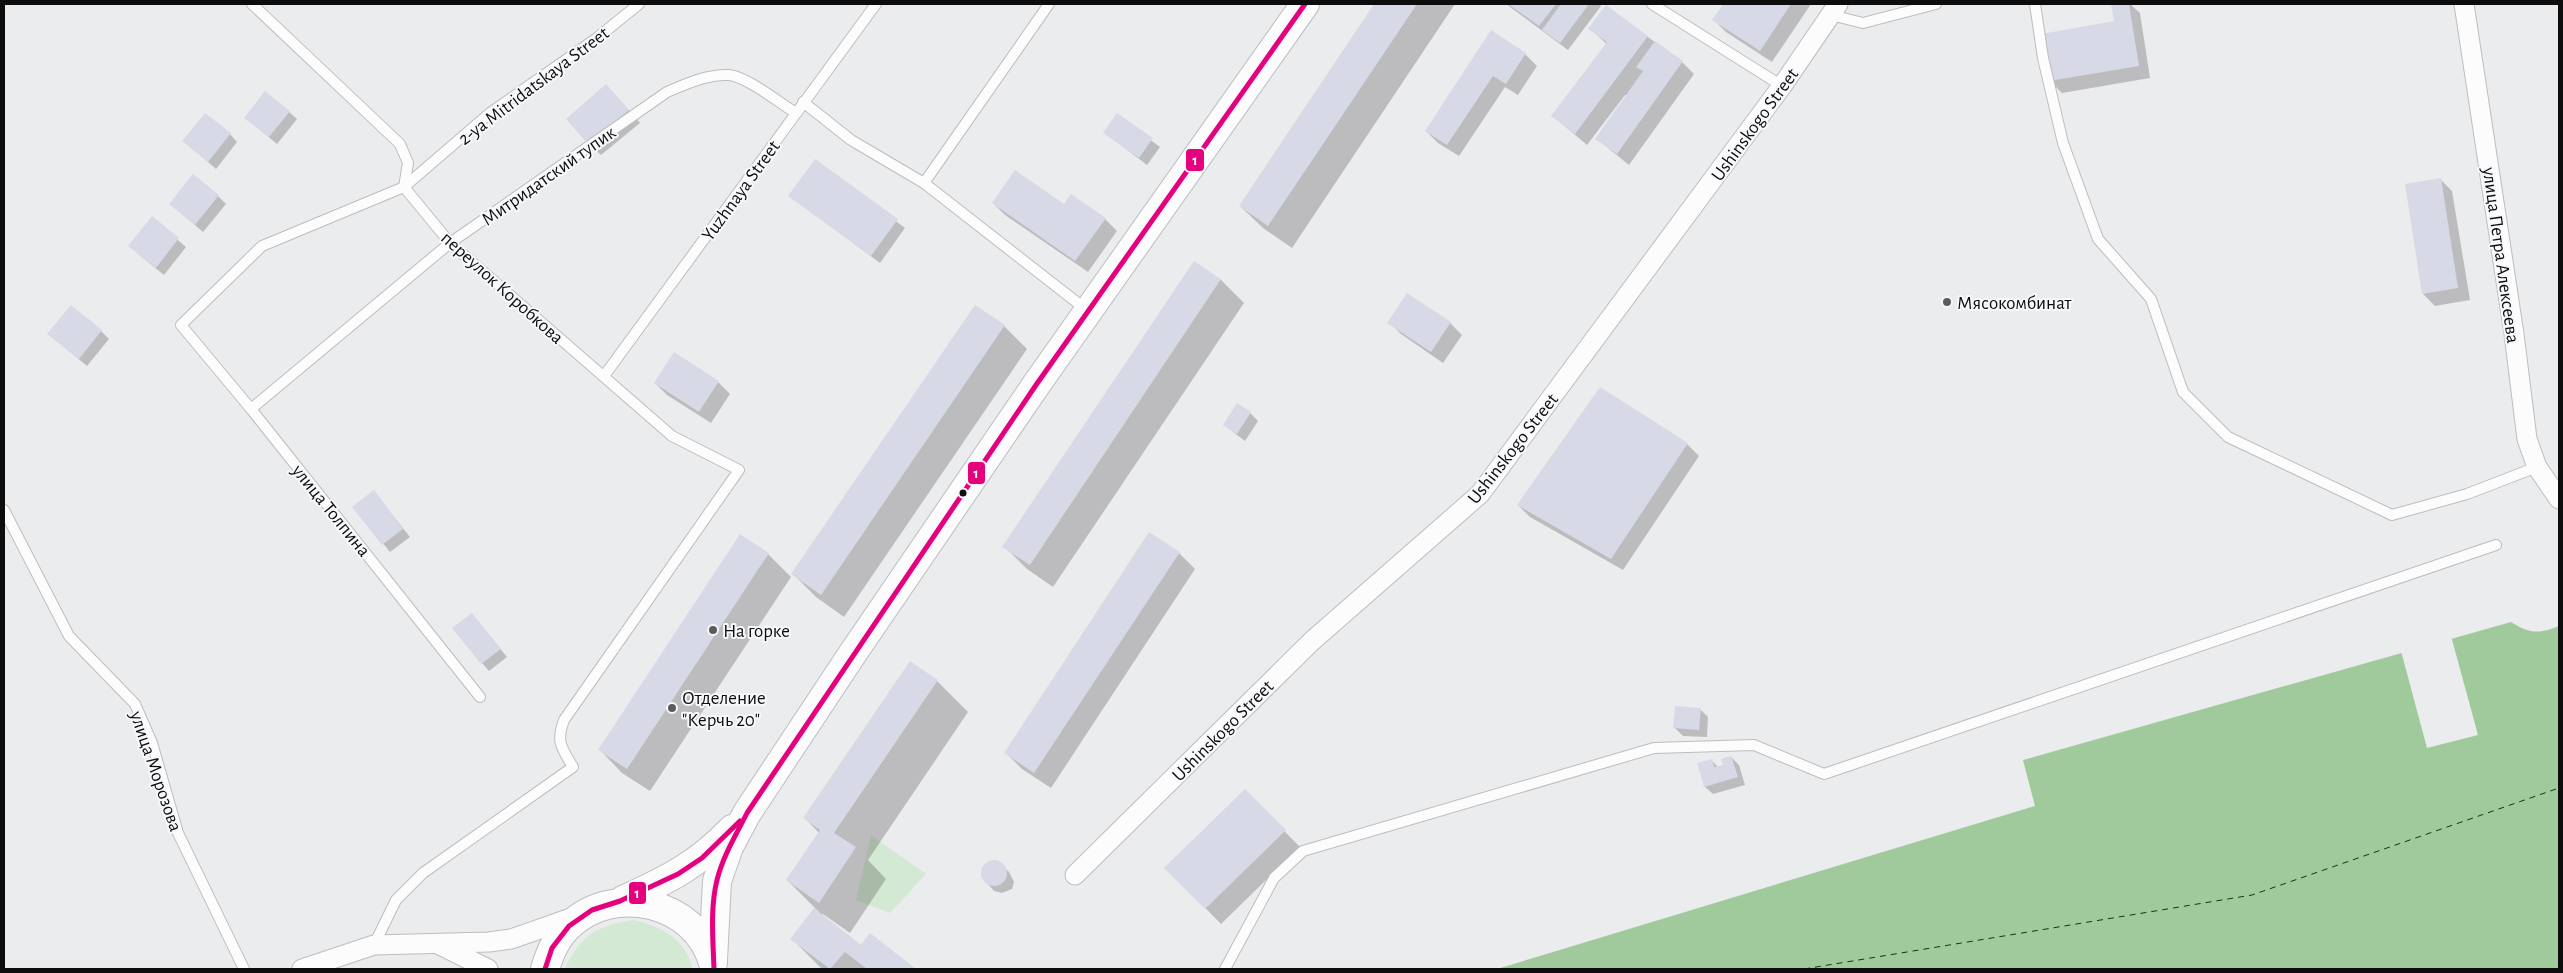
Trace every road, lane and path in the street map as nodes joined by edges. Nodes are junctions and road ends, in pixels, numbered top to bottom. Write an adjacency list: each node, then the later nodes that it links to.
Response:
1 (252, 4): 15 (lane)
2 (639, 4): 15 (lane, 2-ya Mitridatskaya Street)
3 (876, 4): 12 (lane, Yuzhnaya Street)
4 (1048, 4): 14 (lane)
5 (1306, 4): 17 (main road)
6 (1652, 4): 11 (lane)
7 (1936, 4): 10 (lane)
8 (2035, 4): 21 (lane)
9 (2464, 4): 21 (street, улица Петра Алексеева)
10 (1835, 9): 11 (street, Ushinskogo Street)
11 (1782, 86): 27 (street, Ushinskogo Street)
12 (803, 102): 13 (lane, Yuzhnaya Street); 14 (lane)
13 (796, 113): 16 (lane, Митридатский тупик); 19 (lane, Yuzhnaya Street)
14 (924, 183): 17 (lane)
15 (404, 187): 16 (lane, переулок Коробкова); 18 (lane, 2-ya Mitridatskaya Street)
16 (450, 243): 19 (lane, переулок Коробкова); 20 (lane, Митридатский тупик)
17 (1088, 311): 26 (main road)
18 (181, 326): 20 (lane, улица Толпина)
19 (604, 376): 31 (lane, переулок Коробкова)
20 (251, 409): 25 (lane, улица Толпина)
21 (2537, 467): 22 (street, улица Петра Алексеева)
22 (2559, 499)
23 (4, 510): 33 (lane, улица Морозова)
24 (2496, 545): 37 (lane)
25 (480, 697)
26 (747, 813): 28 (main road); 32 (main road)
27 (1075, 874)
28 (620, 901): 29 (main road); 32 (main road)
29 (592, 910): 30 (street); 36 (main road)
30 (434, 942): 31 (street); 35 (street)
31 (374, 944): 34 (street)
32 (713, 965)
33 (244, 969)
34 (302, 969)
35 (488, 969)
36 (545, 969)
37 (1225, 969)

